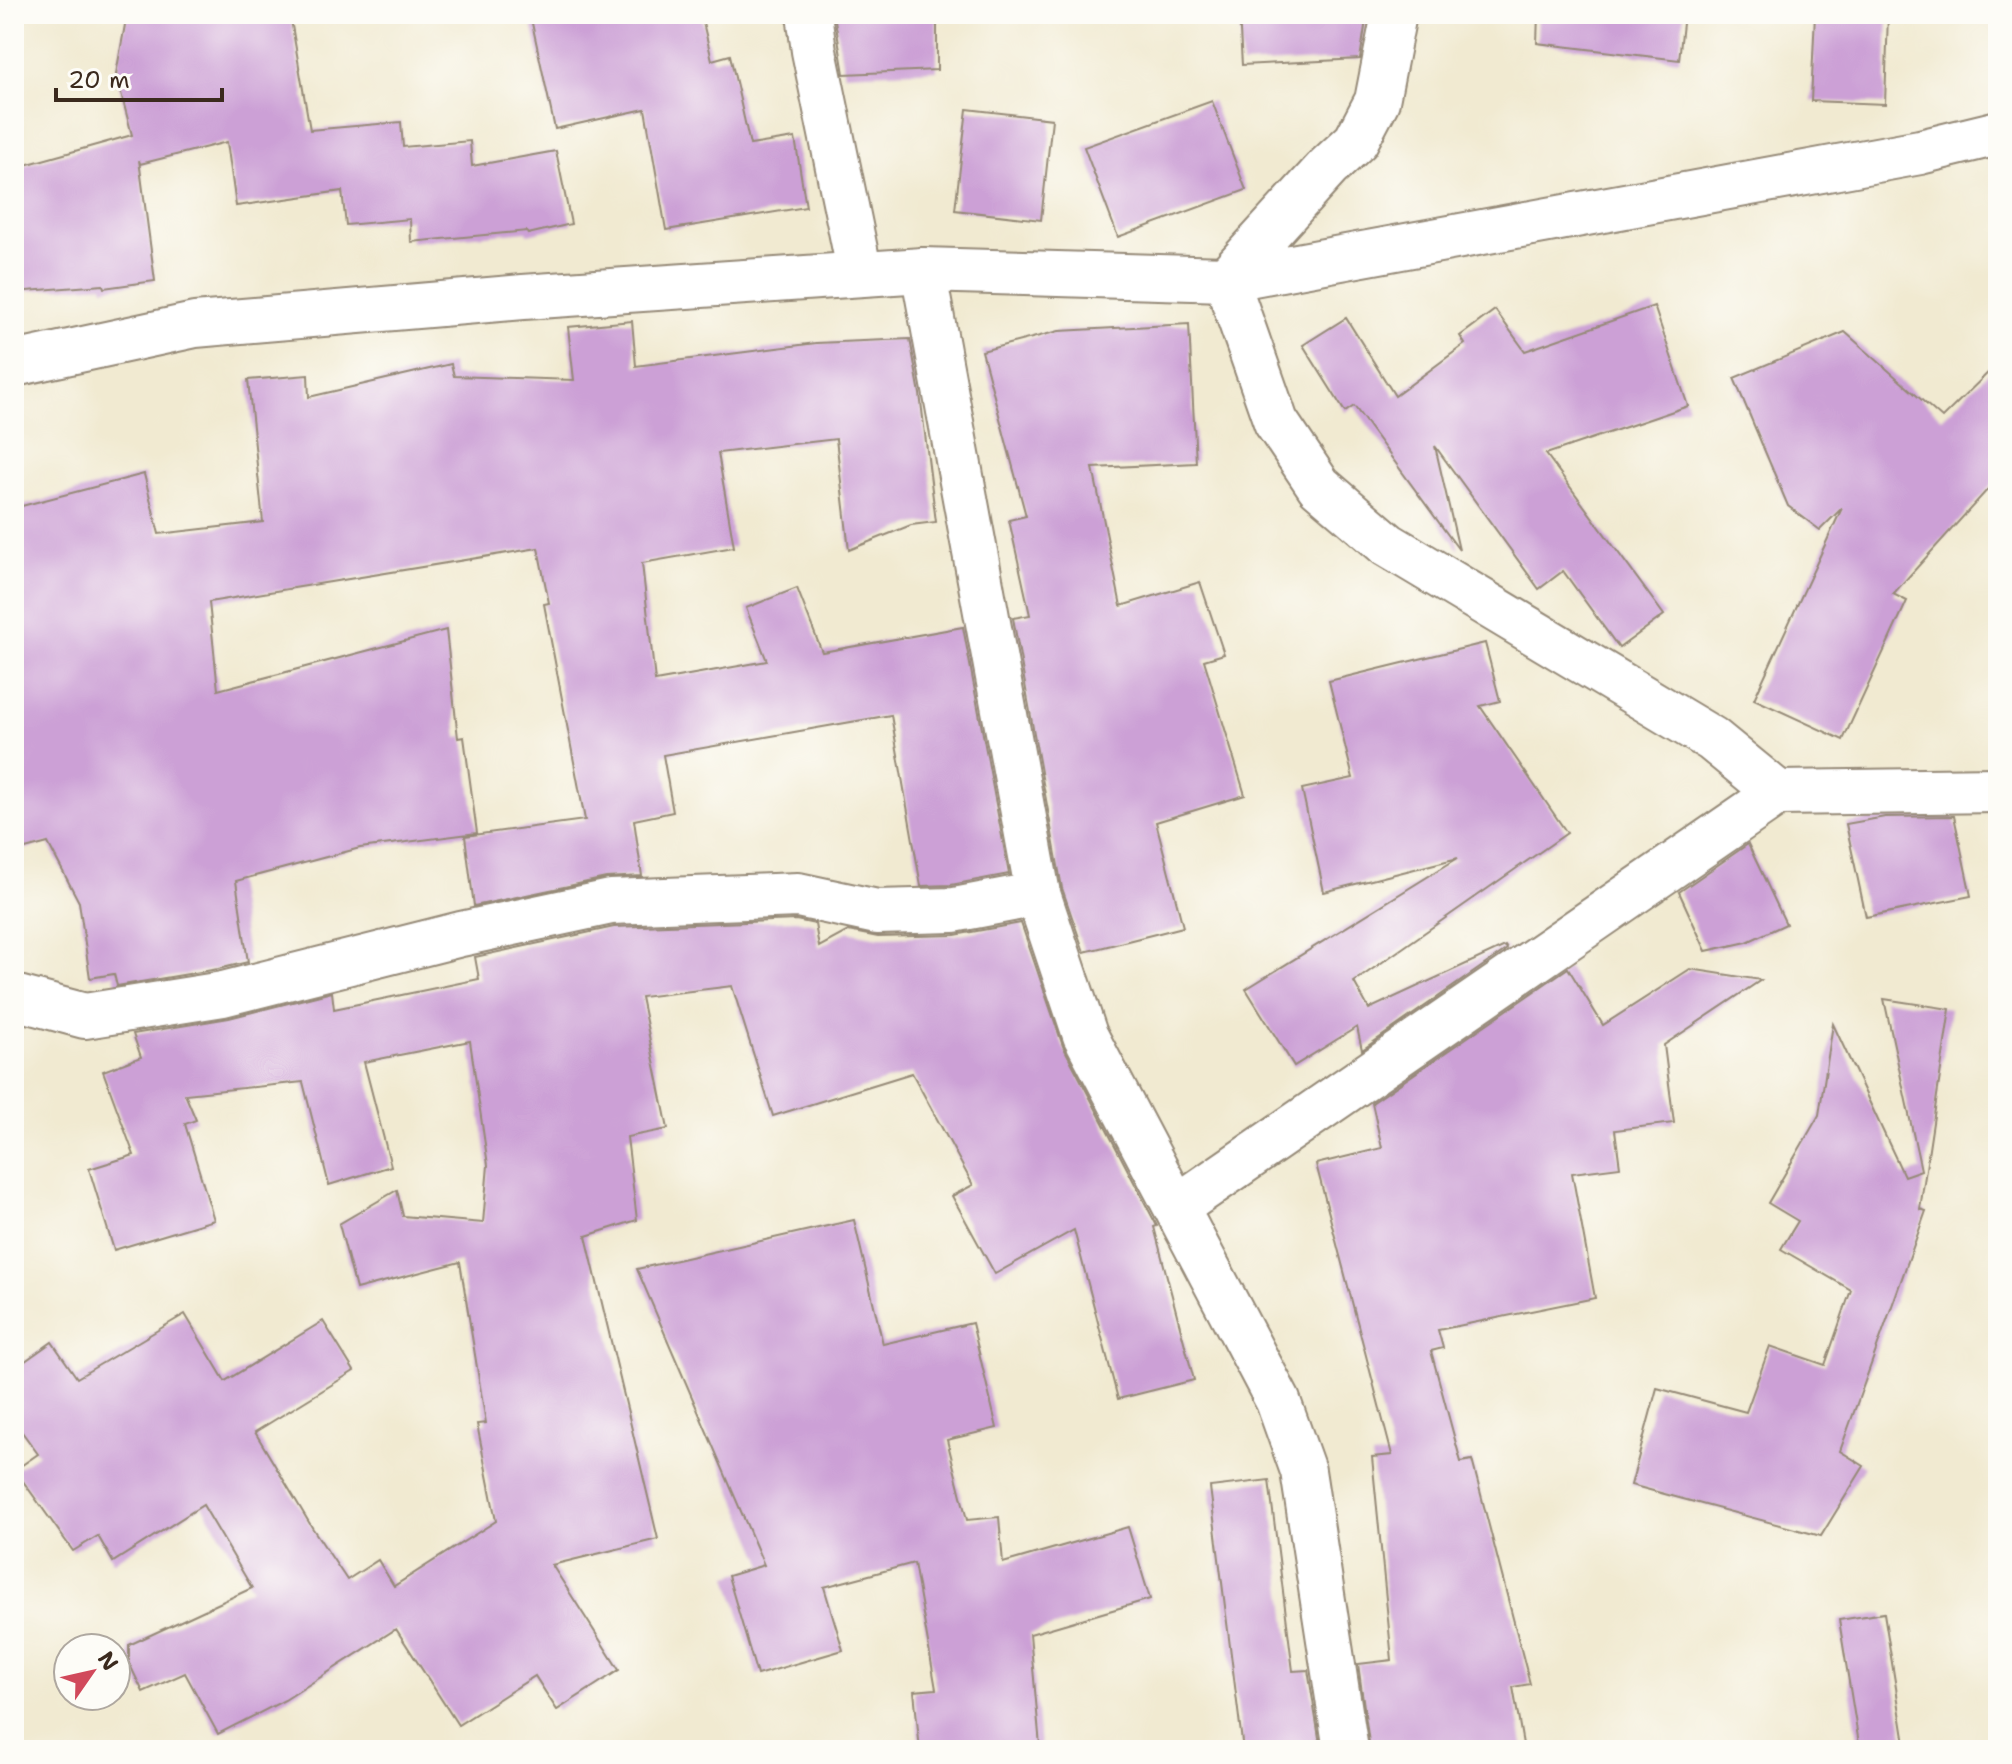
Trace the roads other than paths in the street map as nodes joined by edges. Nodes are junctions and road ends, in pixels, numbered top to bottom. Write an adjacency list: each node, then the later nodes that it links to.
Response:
1 (809, 14): 5 (street)
2 (1394, 14): 6 (street)
3 (1998, 133): 6 (street)
4 (923, 270): 5 (street); 6 (street); 10 (street)
5 (860, 274): 7 (street)
6 (1226, 279): 9 (street)
7 (14, 364)
8 (1998, 790): 9 (street)
9 (1778, 793): 12 (street)
10 (1038, 894): 11 (street); 12 (street)
11 (14, 997)
12 (1177, 1207): 13 (street)
13 (1346, 1750)

